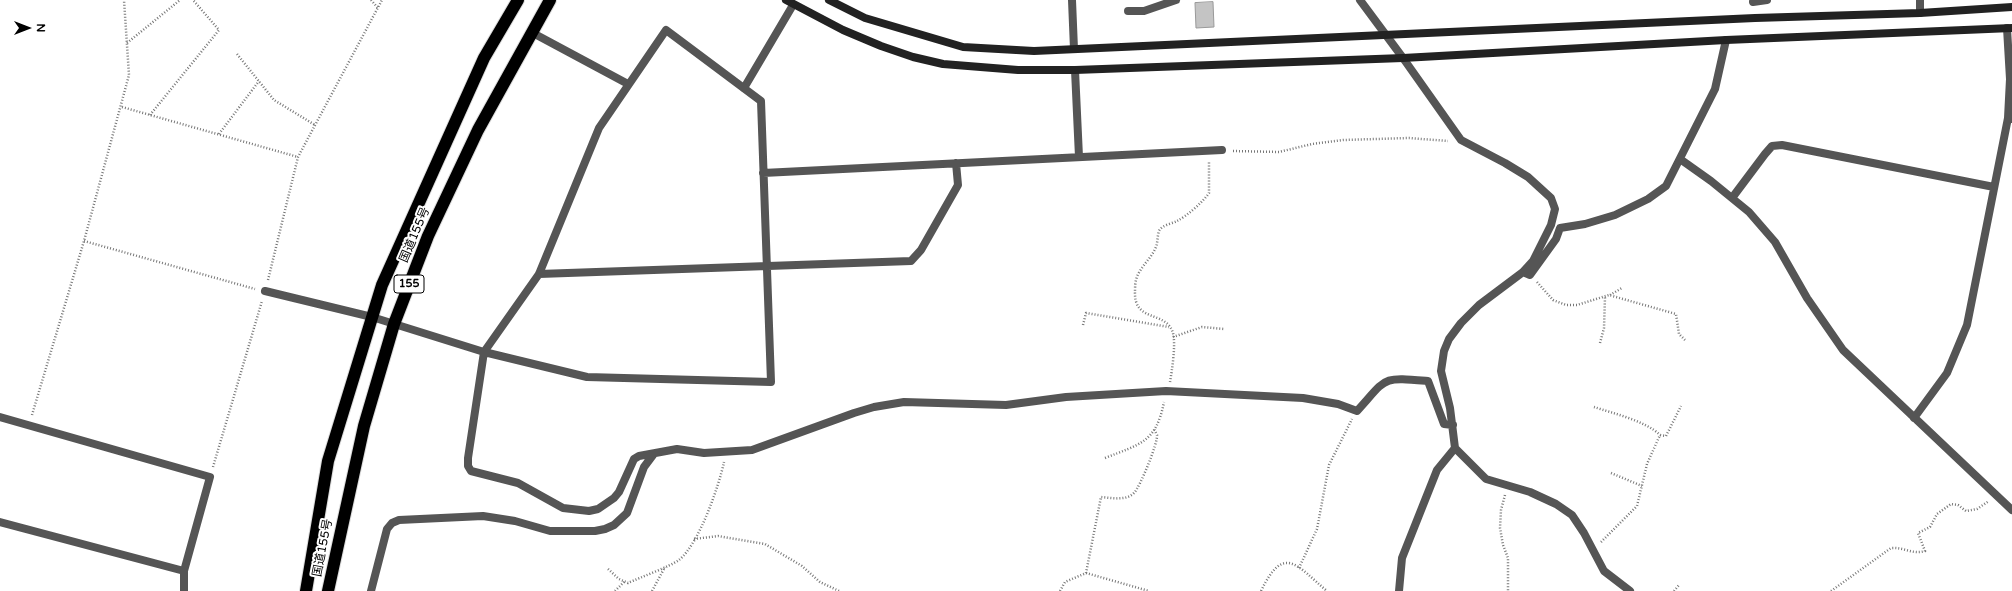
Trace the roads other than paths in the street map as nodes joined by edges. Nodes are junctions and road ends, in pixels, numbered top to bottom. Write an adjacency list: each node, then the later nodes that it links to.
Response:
1 (518, 0): 35 (highway, 国道155号 / 155)
2 (550, 0): 15 (highway, 国道155号 / 155)
3 (829, 0): 18 (street)
4 (1072, 0): 18 (street)
5 (1176, 0): 12 (street)
6 (1360, 0): 16 (street)
7 (1767, 0): 10 (street)
8 (1920, 0): 13 (street)
9 (789, 2): 20 (street); 22 (street)
10 (1753, 2)
11 (2012, 7): 13 (street)
12 (1128, 11)
13 (1920, 13): 16 (street)
14 (2010, 28): 17 (street); 23 (street)
15 (531, 32): 21 (street); 36 (highway, 国道155号 / 155)
16 (1385, 35): 18 (street); 19 (street)
17 (1726, 40): 19 (street); 26 (street)
18 (1074, 49)
19 (1403, 58): 20 (street); 32 (street)
20 (1075, 70): 25 (street)
21 (628, 84): 22 (street); 33 (street)
22 (744, 88): 28 (street)
23 (2010, 119): 29 (street)
24 (1222, 150): 25 (street)
25 (1079, 156): 27 (street)
26 (1680, 159): 30 (street); 32 (street)
27 (956, 163): 28 (street); 31 (street)
28 (763, 173): 31 (street)
29 (1994, 187): 30 (street); 39 (street)
30 (1732, 198): 39 (street)
31 (766, 265): 33 (street); 37 (street)
32 (1526, 273): 40 (street)
33 (539, 274): 37 (street)
34 (265, 292): 35 (street)
35 (372, 317): 36 (street); 47 (highway, 国道155号 / 155)
36 (394, 324): 37 (street); 48 (highway, 国道155号 / 155)
37 (484, 352): 42 (street)
38 (0, 417): 45 (street)
39 (1914, 418): 43 (street)
40 (1452, 425): 41 (street); 42 (street)
41 (1455, 448): 50 (street); 51 (street)
42 (652, 455): 49 (street)
43 (2012, 510)
44 (0, 522): 45 (street)
45 (184, 571): 46 (street)
46 (184, 591)
47 (306, 591)
48 (328, 591)
49 (372, 591)
50 (1399, 591)
51 (1630, 591)

